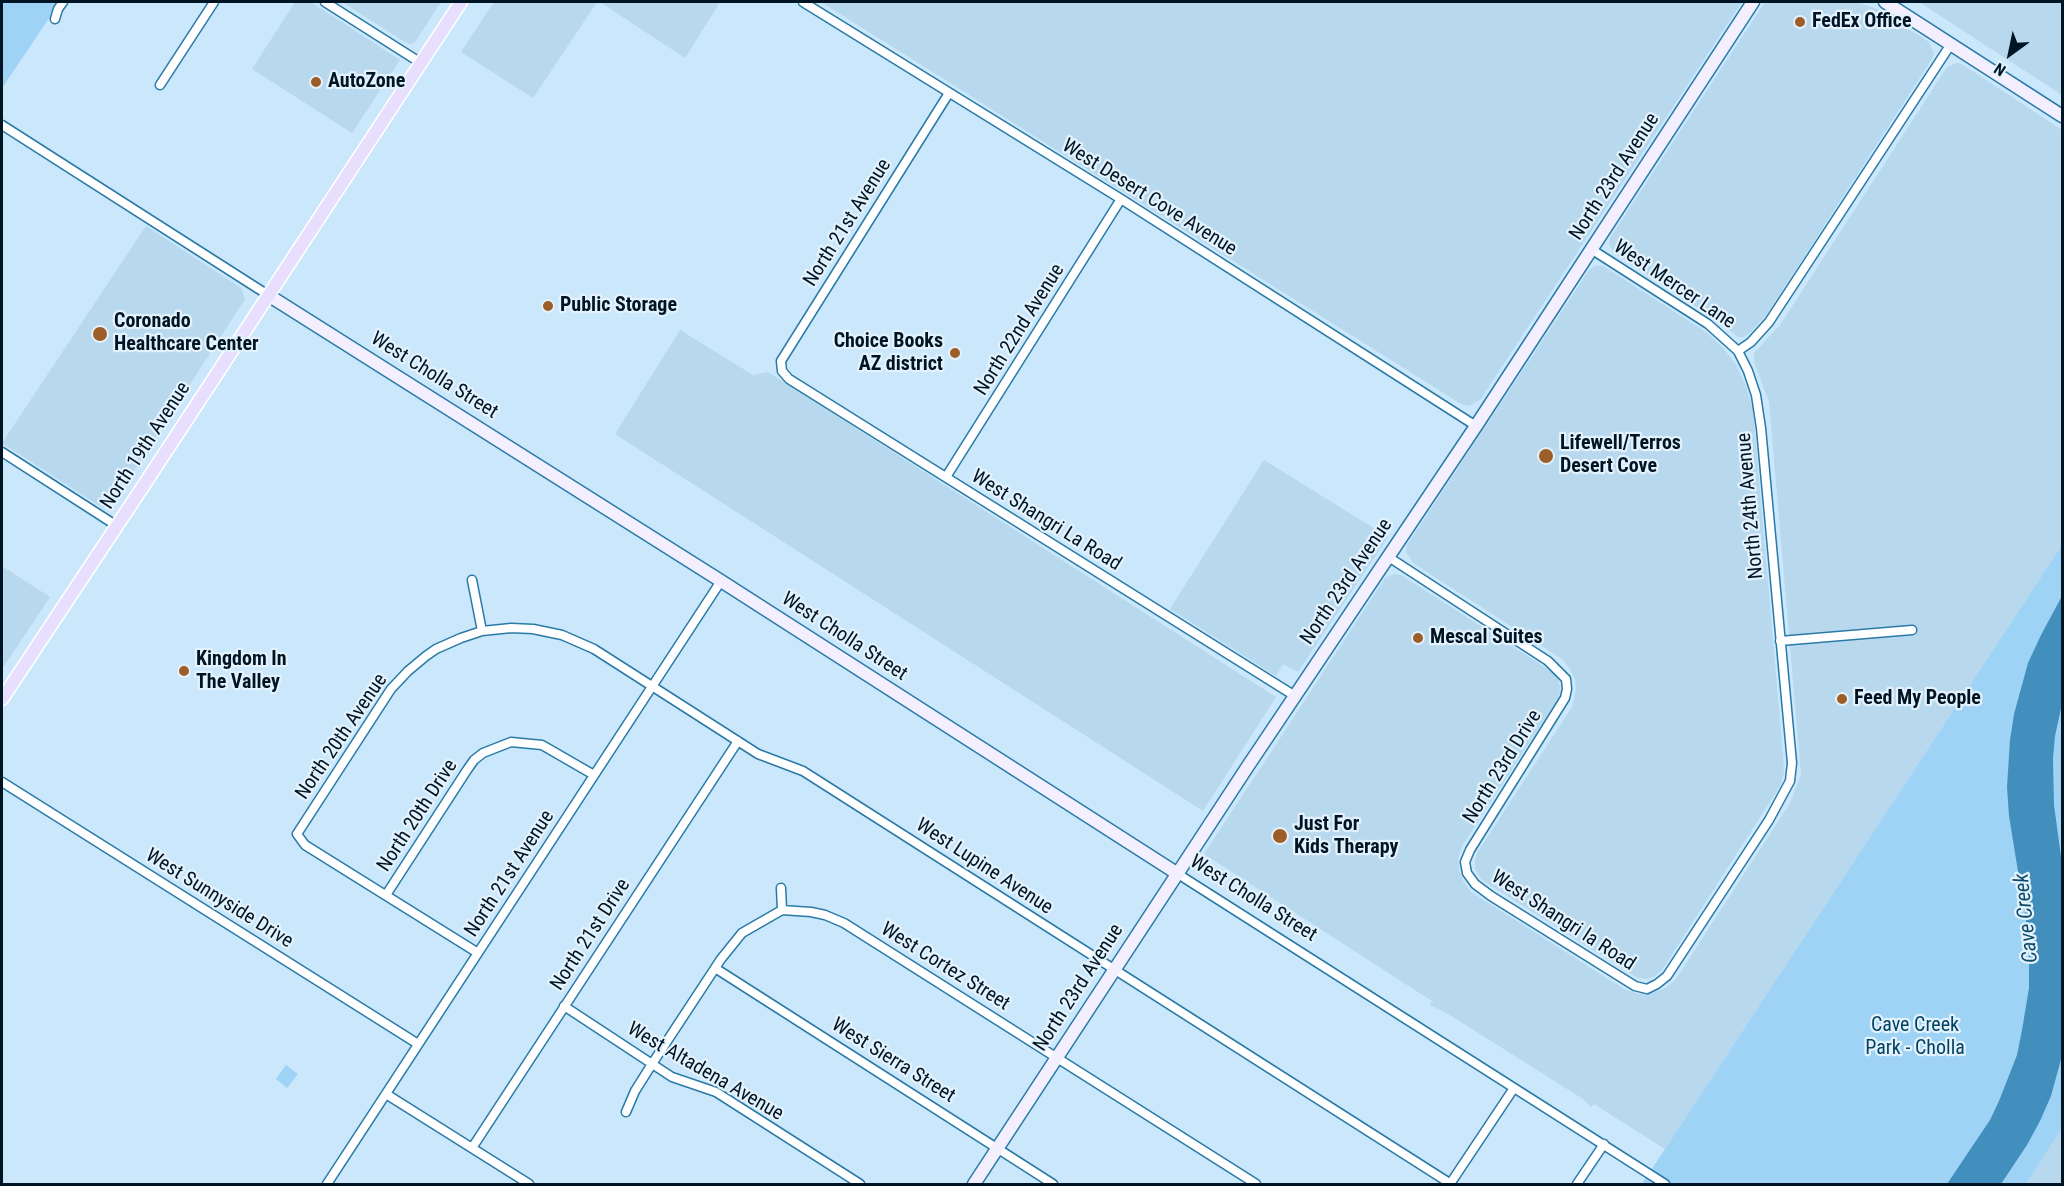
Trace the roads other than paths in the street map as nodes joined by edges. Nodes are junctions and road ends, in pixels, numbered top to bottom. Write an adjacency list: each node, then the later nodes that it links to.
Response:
1 (63, 2): 8 (street)
2 (214, 2): 11 (street)
3 (325, 2): 10 (street)
4 (461, 2): 10 (main road, North 19th Avenue)
5 (803, 2): 12 (street, West Desert Cove Avenue)
6 (1753, 2): 16 (street, North 23rd Avenue)
7 (1885, 2): 9 (street)
8 (55, 19)
9 (1951, 44): 13 (street); 18 (street)
10 (421, 63): 17 (main road, North 19th Avenue)
11 (160, 85)
12 (949, 93): 15 (street, West Desert Cove Avenue); 19 (street, North 21st Avenue)
13 (2062, 116)
14 (2, 124): 17 (street, West Cholla Street)
15 (1121, 199): 20 (street, West Desert Cove Avenue); 22 (street, North 22nd Avenue)
16 (1591, 249): 18 (street, West Mercer Lane); 20 (street, North 23rd Avenue)
17 (268, 295): 23 (main road, North 19th Avenue); 26 (street, West Cholla Street)
18 (1738, 351): 29 (street, North 24th Avenue)
19 (782, 371): 22 (street, West Shangri La Road)
20 (1476, 426): 24 (street, North 23rd Avenue)
21 (2, 452): 23 (street)
22 (946, 477): 31 (street, West Shangri La Road)
23 (117, 526): 32 (main road, North 19th Avenue)
24 (1387, 556): 31 (street, North 23rd Avenue); 36 (street, North 23rd Drive)
25 (472, 580): 28 (street)
26 (721, 581): 30 (street, North 21st Avenue); 37 (street, West Cholla Street)
27 (1912, 630): 29 (street)
28 (482, 632): 30 (street, West Lupine Avenue); 39 (street, North 20th Avenue)
29 (1780, 640): 44 (street, North 24th Avenue)
30 (652, 686): 33 (street, West Lupine Avenue); 34 (street, North 21st Avenue)
31 (1295, 696): 37 (street, North 23rd Avenue)
32 (2, 699)
33 (738, 741): 43 (street, West Lupine Avenue); 45 (street, North 21st Drive)
34 (594, 775): 39 (street, North 20th Drive); 41 (street, North 21st Avenue)
35 (2, 782): 46 (street, West Sunnyside Drive)
36 (1467, 873): 44 (street, West Shangri la Road)
37 (1178, 874): 43 (street, North 23rd Avenue); 49 (street, West Cholla Street)
38 (781, 888): 40 (street)
39 (386, 895): 41 (street)
40 (782, 910): 42 (street); 47 (street, West Cortez Street)
41 (478, 953): 46 (street, North 21st Avenue)
42 (715, 968): 48 (street); 54 (street, West Sierra Street)
43 (1115, 970): 47 (street, North 23rd Avenue); 56 (street, West Lupine Avenue)
44 (1647, 989)
45 (564, 1006): 48 (street, West Altadena Avenue); 53 (street, North 21st Drive)
46 (418, 1044): 50 (street, North 21st Avenue)
47 (1057, 1058): 54 (street, North 23rd Avenue); 61 (street, West Cortez Street)
48 (652, 1064): 51 (street); 58 (street, West Altadena Avenue)
49 (1514, 1088): 52 (street, West Cholla Street); 56 (street)
50 (386, 1094): 53 (street); 55 (street, North 21st Avenue)
51 (626, 1112)
52 (1604, 1144): 62 (street); 63 (street, West Cholla Street)
53 (472, 1148): 57 (street)
54 (998, 1148): 59 (street, North 23rd Avenue); 60 (street, West Sierra Street)
55 (329, 1184)
56 (1451, 1184)
57 (529, 1185)
58 (860, 1185)
59 (974, 1185)
60 (1053, 1185)
61 (1256, 1185)
62 (1577, 1185)
63 (1665, 1185)

